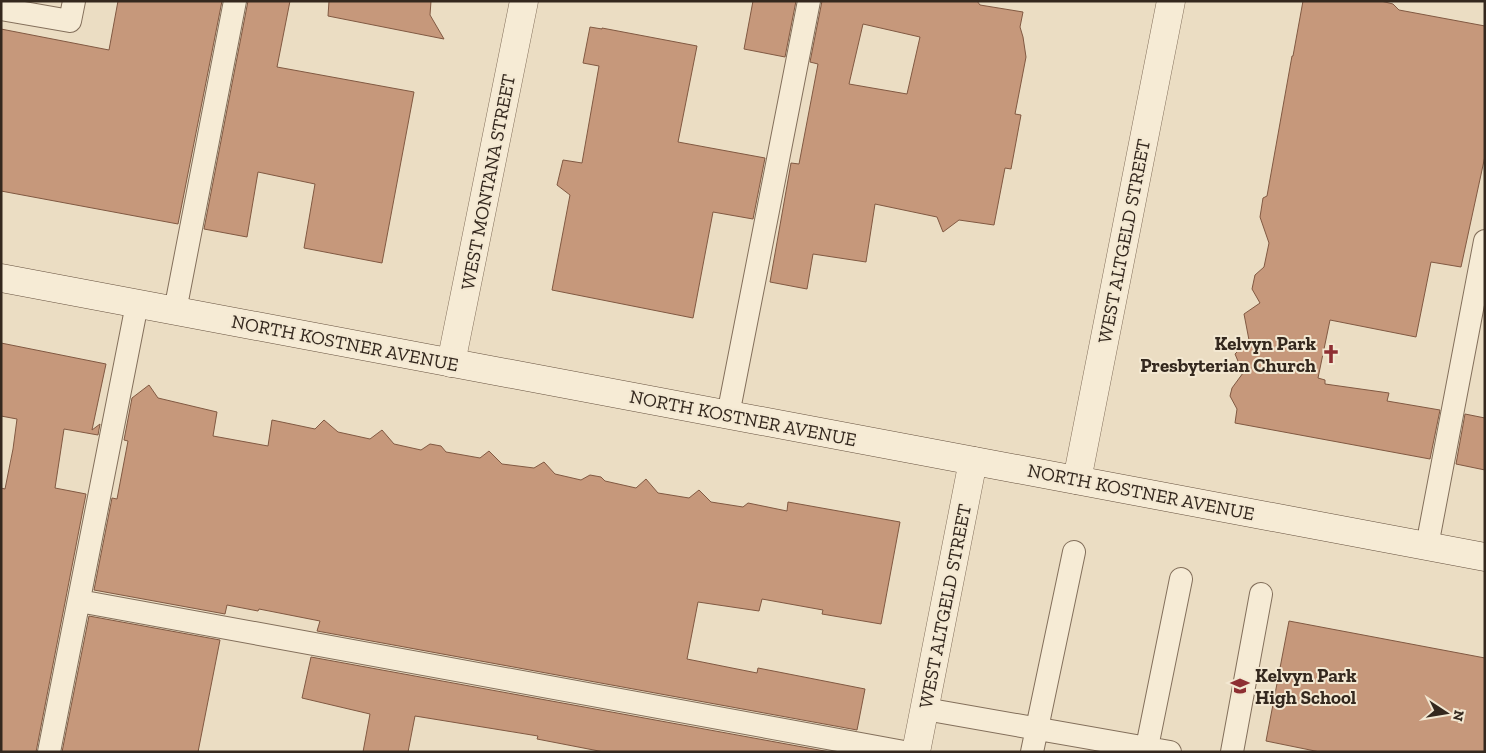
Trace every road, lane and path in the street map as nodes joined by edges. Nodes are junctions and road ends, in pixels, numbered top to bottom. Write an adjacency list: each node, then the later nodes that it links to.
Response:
1 (74, 1): 6 (lane)
2 (235, 1): 10 (lane)
3 (524, 1): 11 (street, WEST MONTANA STREET)
4 (809, 1): 12 (lane)
5 (1171, 1): 14 (street, WEST ALTGELD STREET)
6 (5, 7)
7 (1485, 241): 15 (lane)
8 (1, 278): 9 (street, NORTH KOSTNER AVENUE)
9 (137, 304): 10 (street, NORTH KOSTNER AVENUE); 20 (lane)
10 (175, 311): 11 (street, NORTH KOSTNER AVENUE)
11 (451, 363): 12 (street, NORTH KOSTNER AVENUE)
12 (728, 415): 13 (street, NORTH KOSTNER AVENUE)
13 (973, 461): 14 (street, NORTH KOSTNER AVENUE); 21 (street, WEST ALTGELD STREET)
14 (1077, 480): 15 (street, NORTH KOSTNER AVENUE)
15 (1427, 546): 17 (street, NORTH KOSTNER AVENUE)
16 (1074, 552): 22 (lane)
17 (1485, 557)
18 (1181, 579): 23 (lane)
19 (1261, 594): 29 (lane)
20 (79, 601): 24 (lane); 25 (lane)
21 (925, 709): 22 (lane); 26 (street, WEST ALTGELD STREET)
22 (1037, 728): 23 (lane); 27 (lane)
23 (1146, 750): 28 (lane)
24 (49, 752)
25 (904, 752)
26 (916, 752)
27 (1032, 752)
28 (1170, 752)
29 (1232, 752)

